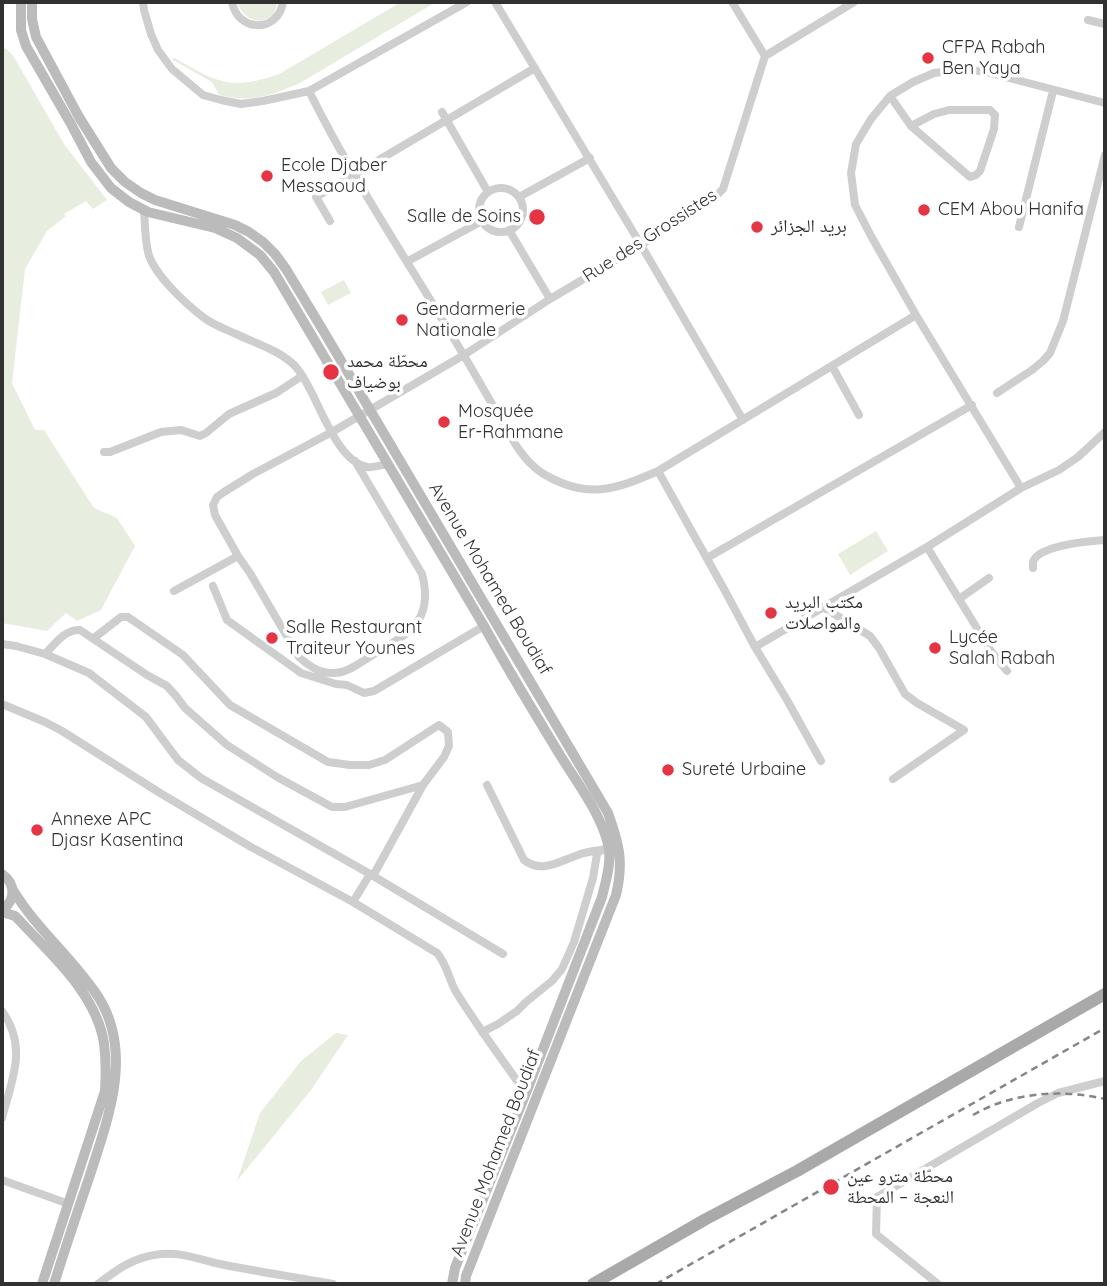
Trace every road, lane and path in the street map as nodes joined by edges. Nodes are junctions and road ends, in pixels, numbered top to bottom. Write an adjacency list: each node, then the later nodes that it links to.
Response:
1 (21, 2): 26 (main road, Avenue Mohamed Boudiaf)
2 (32, 2): 40 (main road, Avenue Mohamed Boudiaf)
3 (143, 2): 14 (street)
4 (232, 2): 5 (street)
5 (283, 2)
6 (467, 2): 14 (street)
7 (495, 2): 13 (street)
8 (732, 2): 12 (street)
9 (854, 2): 12 (street)
10 (1088, 20): 11 (street)
11 (1105, 24)
12 (765, 56): 31 (street, Rue des Grossistes)
13 (535, 68): 19 (street); 21 (street)
14 (309, 91): 23 (street)
15 (1053, 91): 16 (street); 17 (street); 29 (street)
16 (890, 96): 20 (street); 34 (street)
17 (1105, 103)
18 (442, 112): 19 (street)
19 (446, 122): 23 (street); 24 (street)
20 (911, 126): 20 (street)
21 (590, 158): 25 (street); 31 (street)
22 (1105, 159): 38 (street)
23 (355, 176): 27 (street); 32 (street)
24 (488, 192): 25 (street); 28 (street)
25 (519, 197): 30 (street)
26 (144, 210): 37 (street); 40 (main road, Avenue Mohamed Boudiaf)
27 (330, 221)
28 (482, 221): 30 (street); 32 (street)
29 (1019, 227)
30 (509, 230): 33 (street)
31 (641, 245): 33 (street, Rue des Grossistes); 42 (street)
32 (408, 261): 35 (street)
33 (550, 299): 35 (street, Rue des Grossistes)
34 (916, 315): 36 (street); 39 (street)
35 (464, 355): 40 (street, Rue des Grossistes); 48 (street)
36 (832, 366): 41 (street); 42 (street)
37 (302, 376): 43 (street); 45 (street)
38 (998, 393)
39 (972, 405): 49 (street); 53 (street)
40 (365, 413): 43 (street, Rue des Grossistes); 47 (main road, Avenue Mohamed Boudiaf); 71 (main road, Avenue Mohamed Boudiaf)
41 (859, 415)
42 (743, 420): 48 (street)
43 (332, 432): 46 (street); 52 (street, Rue des Grossistes)
44 (1105, 432): 49 (street)
45 (104, 452)
46 (355, 461): 47 (street); 52 (street)
47 (388, 464): 60 (main road, Avenue Mohamed Boudiaf)
48 (658, 471): 53 (street)
49 (1021, 488): 51 (street)
50 (1105, 540): 54 (street)
51 (927, 547): 58 (street); 59 (street)
52 (238, 556): 57 (street)
53 (707, 558): 63 (street)
54 (1033, 568)
55 (989, 578): 58 (street)
56 (213, 586): 60 (street)
57 (174, 592)
58 (959, 599): 65 (street)
59 (823, 607): 63 (street); 68 (street)
60 (484, 626): 71 (main road, Avenue Mohamed Boudiaf)
61 (94, 638): 64 (street); 70 (street); 70 (street)
62 (2, 644): 64 (street)
63 (755, 647): 67 (street)
64 (45, 654): 73 (street)
65 (1007, 671)
66 (2, 704): 75 (street)
67 (821, 761)
68 (893, 779)
69 (487, 785): 71 (street)
70 (423, 786): 73 (street)
71 (609, 846): 82 (street); 85 (main road, Avenue Mohamed Boudiaf); 94 (main road, Avenue Mohamed Boudiaf)
72 (2, 874): 74 (main road)
73 (372, 875): 75 (street); 77 (street)
74 (13, 890): 76 (main road); 90 (main road)
75 (353, 902): 82 (street)
76 (2, 911): 88 (main road)
77 (503, 954)
78 (1105, 994): 95 (main road)
79 (1105, 1002): 96 (main road)
80 (2, 1011): 81 (street)
81 (12, 1032): 83 (street); 86 (street)
82 (482, 1032): 85 (street)
83 (2, 1039)
84 (1105, 1081): 97 (street)
85 (526, 1093): 93 (main road, Avenue Mohamed Boudiaf)
86 (2, 1118)
87 (2, 1180): 88 (street)
88 (69, 1204): 89 (main road)
89 (42, 1284)
90 (54, 1284)
91 (99, 1284): 92 (street)
92 (333, 1284)
93 (452, 1284)
94 (465, 1284)
95 (593, 1284)
96 (610, 1284)
97 (939, 1284)

